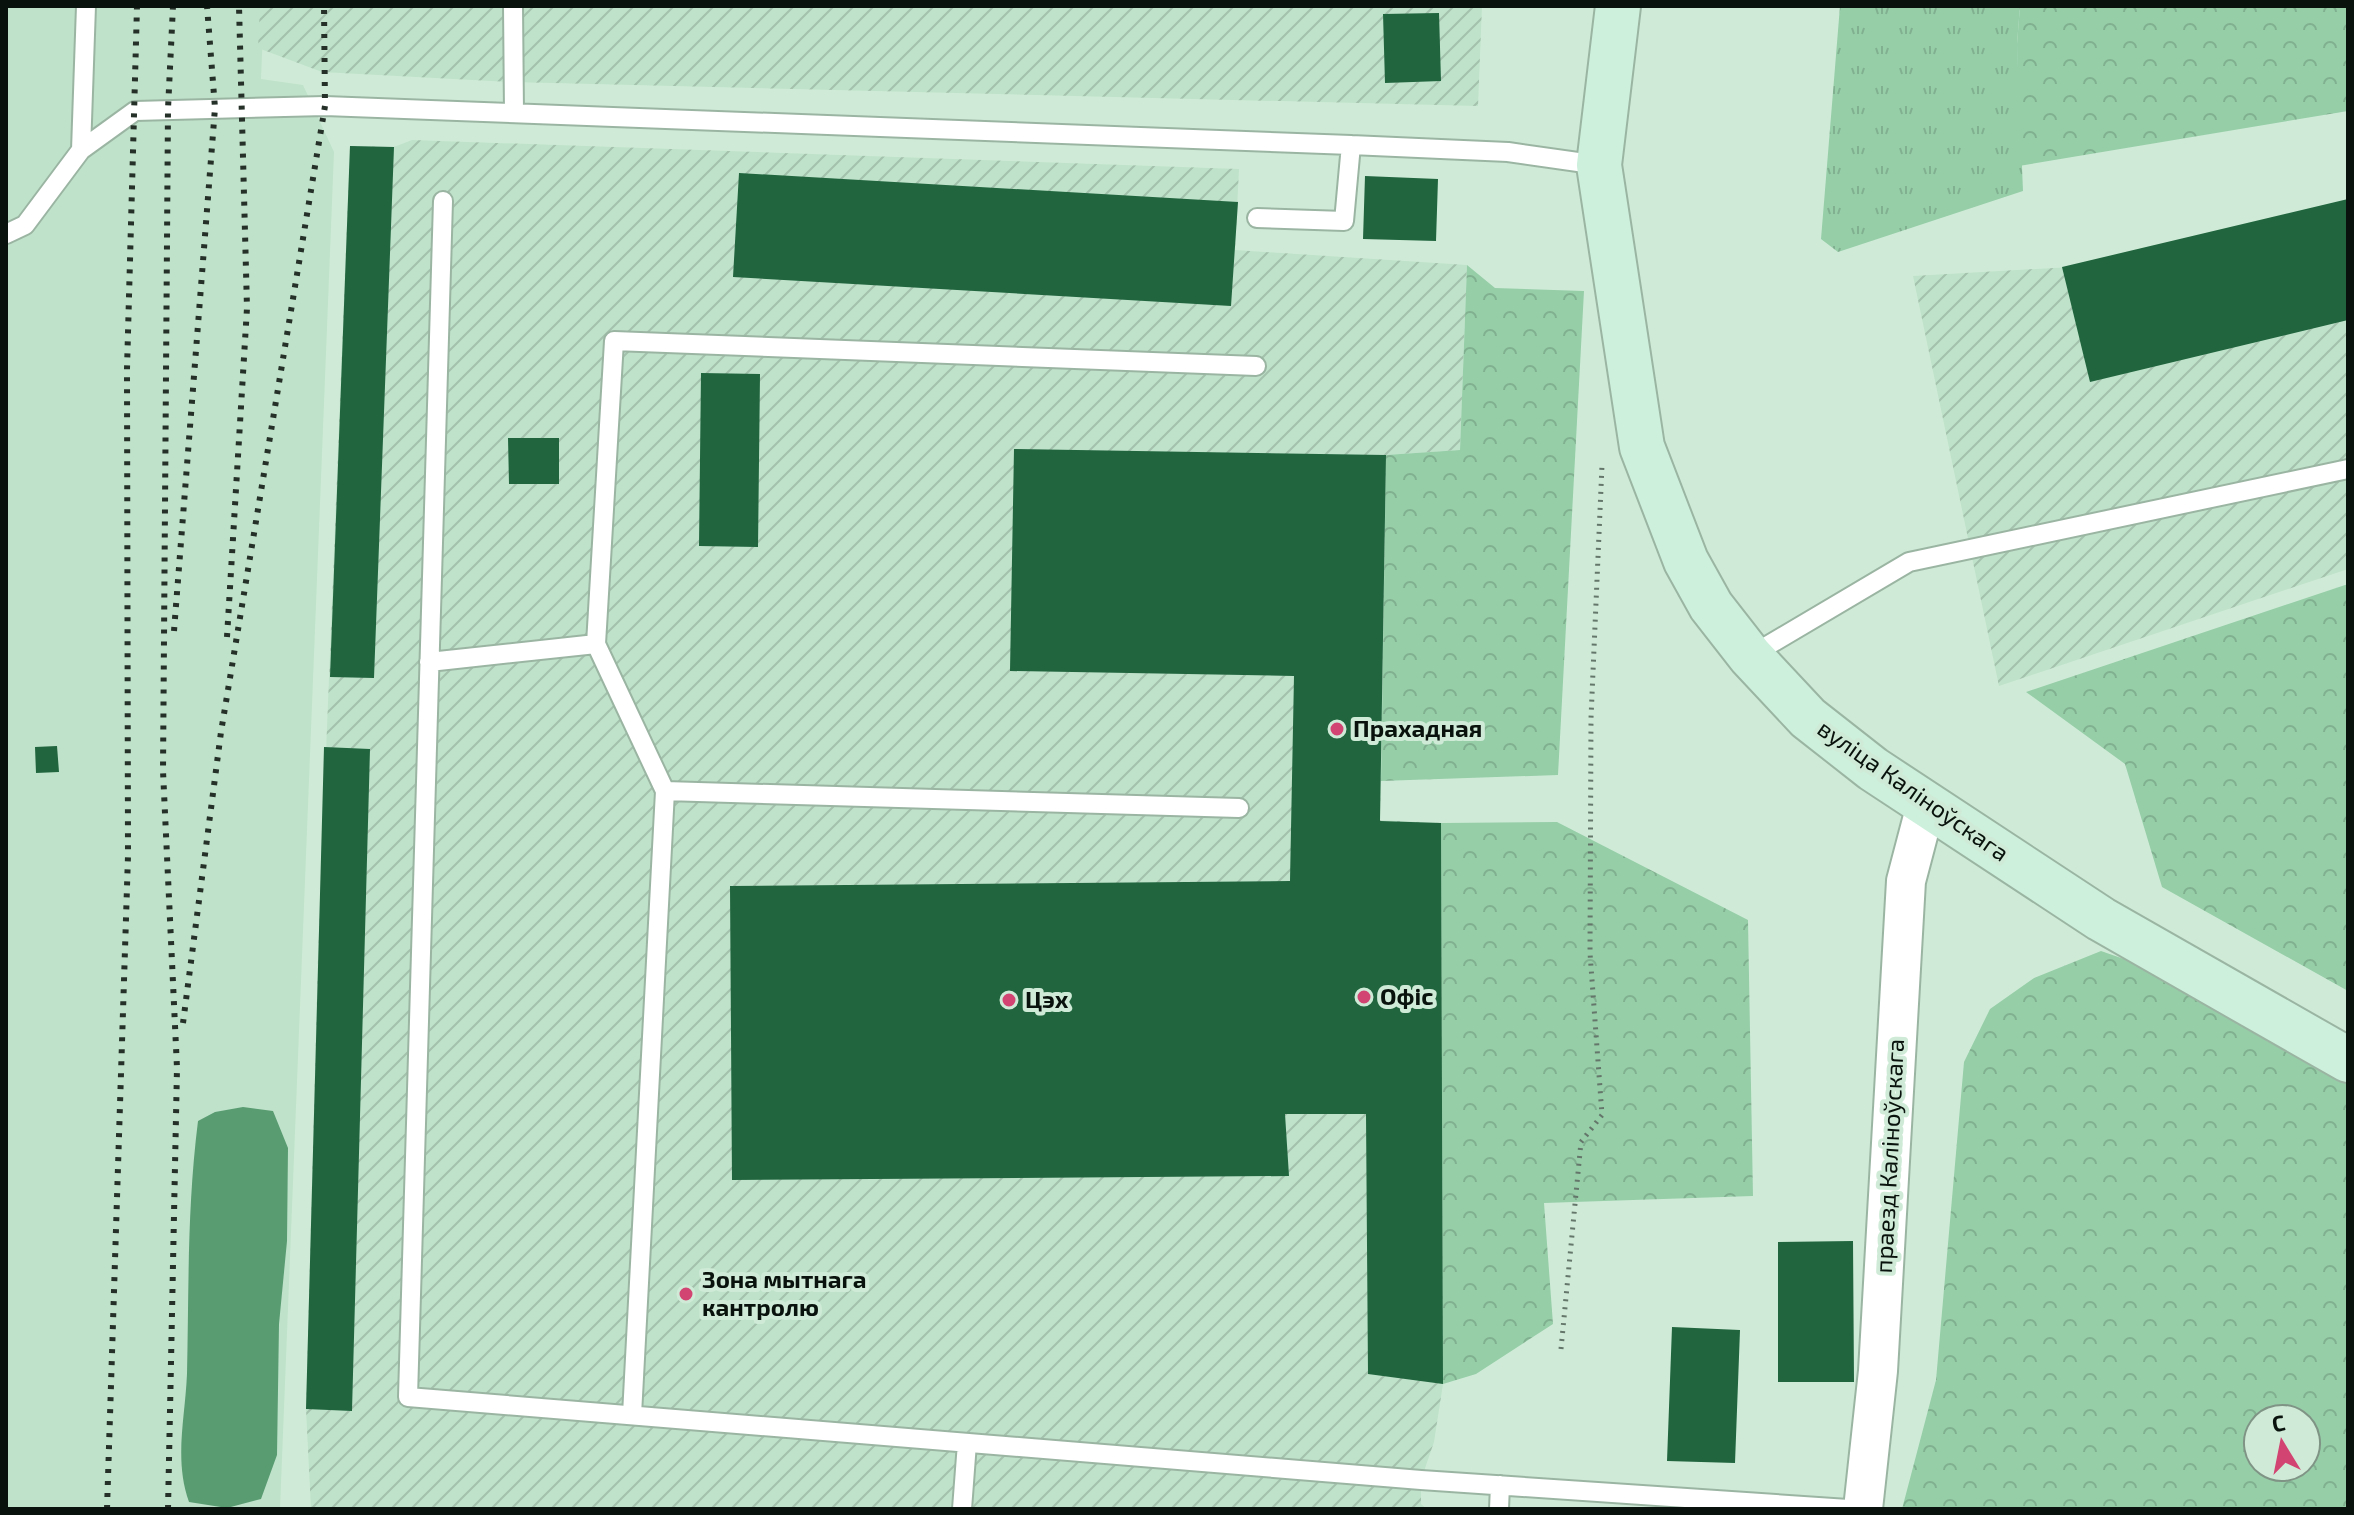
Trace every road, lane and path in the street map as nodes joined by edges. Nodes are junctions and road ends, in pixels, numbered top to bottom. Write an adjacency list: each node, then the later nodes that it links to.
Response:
1 (86, 6): 6 (lane)
2 (513, 6): 4 (lane)
3 (1618, 6): 7 (street, вуліца Каліноўскага)
4 (514, 113): 5 (lane); 6 (lane)
5 (1351, 145): 7 (lane); 9 (lane)
6 (81, 150): 10 (lane)
7 (1599, 165): 15 (street, вуліца Каліноўскага)
8 (443, 201): 16 (lane)
9 (1257, 218)
10 (6, 234)
11 (1256, 366): 14 (lane)
12 (1602, 464): 21 (path)
13 (2348, 469): 15 (lane)
14 (596, 644): 16 (lane); 17 (lane)
15 (1750, 656): 18 (street, вуліца Каліноўскага)
16 (429, 662): 22 (lane)
17 (665, 791): 19 (lane); 22 (lane)
18 (1926, 805): 20 (street, вуліца Каліноўскага); 28 (street, праезд Каліноўскага)
19 (1239, 808)
20 (2348, 1060)
21 (1561, 1349)
22 (632, 1415): 23 (lane)
23 (967, 1443): 24 (lane); 25 (lane)
24 (1500, 1485): 26 (lane); 27 (lane)
25 (962, 1509)
26 (1499, 1509)
27 (1848, 1509)
28 (1863, 1509)

